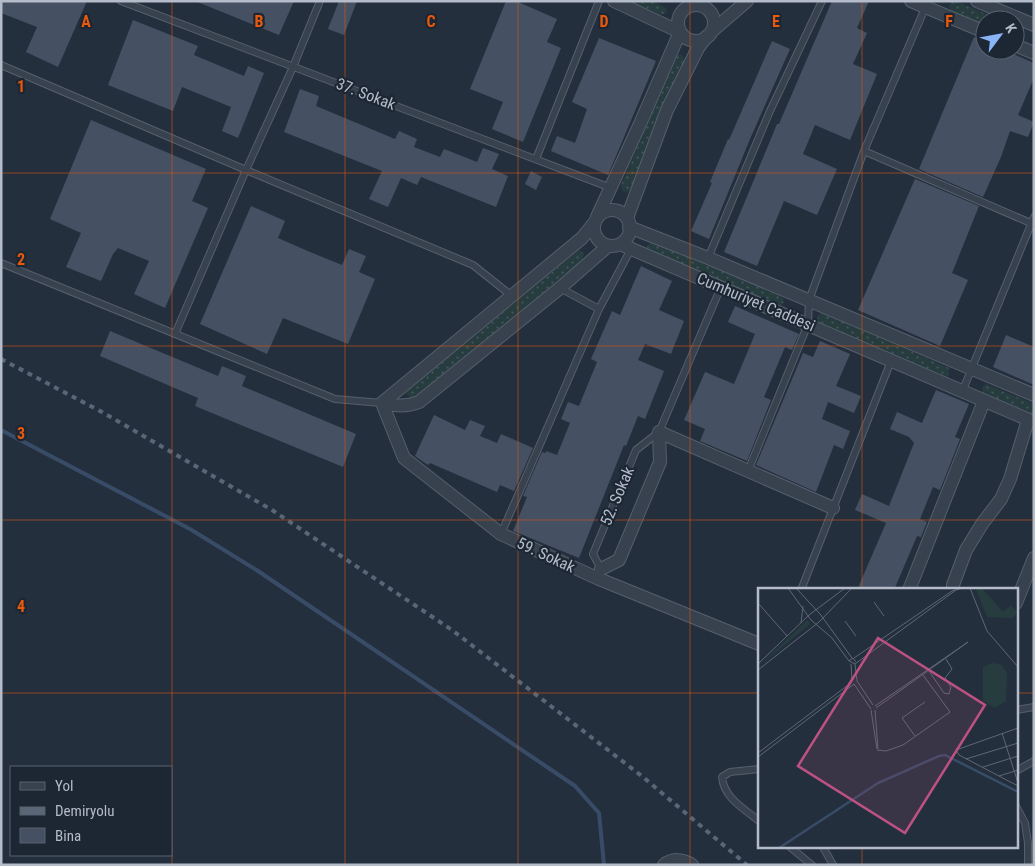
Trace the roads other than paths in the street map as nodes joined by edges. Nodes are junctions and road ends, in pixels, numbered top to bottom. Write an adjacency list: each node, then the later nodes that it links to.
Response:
1 (121, 1): 10 (lane, 37. Sokak)
2 (320, 1): 18 (lane)
3 (599, 1): 20 (lane)
4 (614, 1): 15 (street)
5 (674, 1): 11 (street)
6 (747, 1): 16 (street)
7 (822, 1): 27 (lane, Cumhuriyet Caddesi)
8 (911, 1): 12 (street)
9 (977, 1): 13 (street)
10 (137, 4): 18 (lane, 37. Sokak)
11 (696, 4): 15 (street); 16 (street)
12 (927, 4): 14 (street); 19 (lane, Cumhuriyet Caddesi)
13 (1034, 25)
14 (975, 27)
15 (680, 32): 16 (street); 22 (street)
16 (709, 34): 25 (street)
17 (1, 65): 21 (lane)
18 (293, 66): 20 (lane, 37. Sokak); 21 (lane)
19 (864, 151): 24 (lane); 32 (lane, Cumhuriyet Caddesi)
20 (536, 159): 22 (lane, 37. Sokak)
21 (246, 170): 31 (lane); 35 (lane)
22 (611, 188): 23 (street)
23 (596, 220): 25 (street); 26 (street); 31 (street)
24 (1033, 221): 37 (lane)
25 (628, 222): 26 (street); 27 (street, Cumhuriyet Caddesi)
26 (619, 246): 29 (street); 30 (street, Cumhuriyet Caddesi); 33 (lane)
27 (708, 258): 32 (street, Cumhuriyet Caddesi)
28 (1, 263): 35 (lane)
29 (560, 288): 33 (lane); 41 (street)
30 (721, 288): 34 (street, Cumhuriyet Caddesi); 43 (lane, 52. Sokak)
31 (512, 296): 41 (street)
32 (809, 300): 34 (lane); 37 (street, Cumhuriyet Caddesi)
33 (599, 309): 46 (lane)
34 (808, 324): 36 (street, Cumhuriyet Caddesi); 44 (lane)
35 (175, 334): 41 (lane)
36 (891, 361): 38 (street, Cumhuriyet Caddesi); 45 (lane)
37 (972, 369): 38 (lane); 39 (street, Cumhuriyet Caddesi)
38 (962, 392): 40 (street, Cumhuriyet Caddesi)
39 (1034, 396)
40 (984, 401): 42 (street, Cumhuriyet Caddesi); 50 (street)
41 (382, 403): 46 (street, 59. Sokak)
42 (1031, 421): 51 (street)
43 (659, 432): 44 (street); 48 (street, 52. Sokak); 48 (lane, 52. Sokak)
44 (748, 471): 45 (street)
45 (833, 508): 49 (lane)
46 (501, 534): 48 (street, 59. Sokak)
47 (1034, 558): 52 (street)
48 (600, 574): 53 (street, 59. Sokak)
49 (802, 588)
50 (910, 588)
51 (953, 588)
52 (1018, 598)
53 (758, 644)
54 (1034, 707): 55 (lane)
55 (1018, 710)
56 (1034, 761): 58 (lane)
57 (758, 769): 60 (lane)
58 (1018, 770)
59 (1018, 810): 67 (lane)
60 (758, 820)
61 (791, 848): 65 (lane)
62 (824, 848): 66 (lane)
63 (664, 865): 64 (street)
64 (692, 865)
65 (812, 865)
66 (833, 865)
67 (1028, 865)

